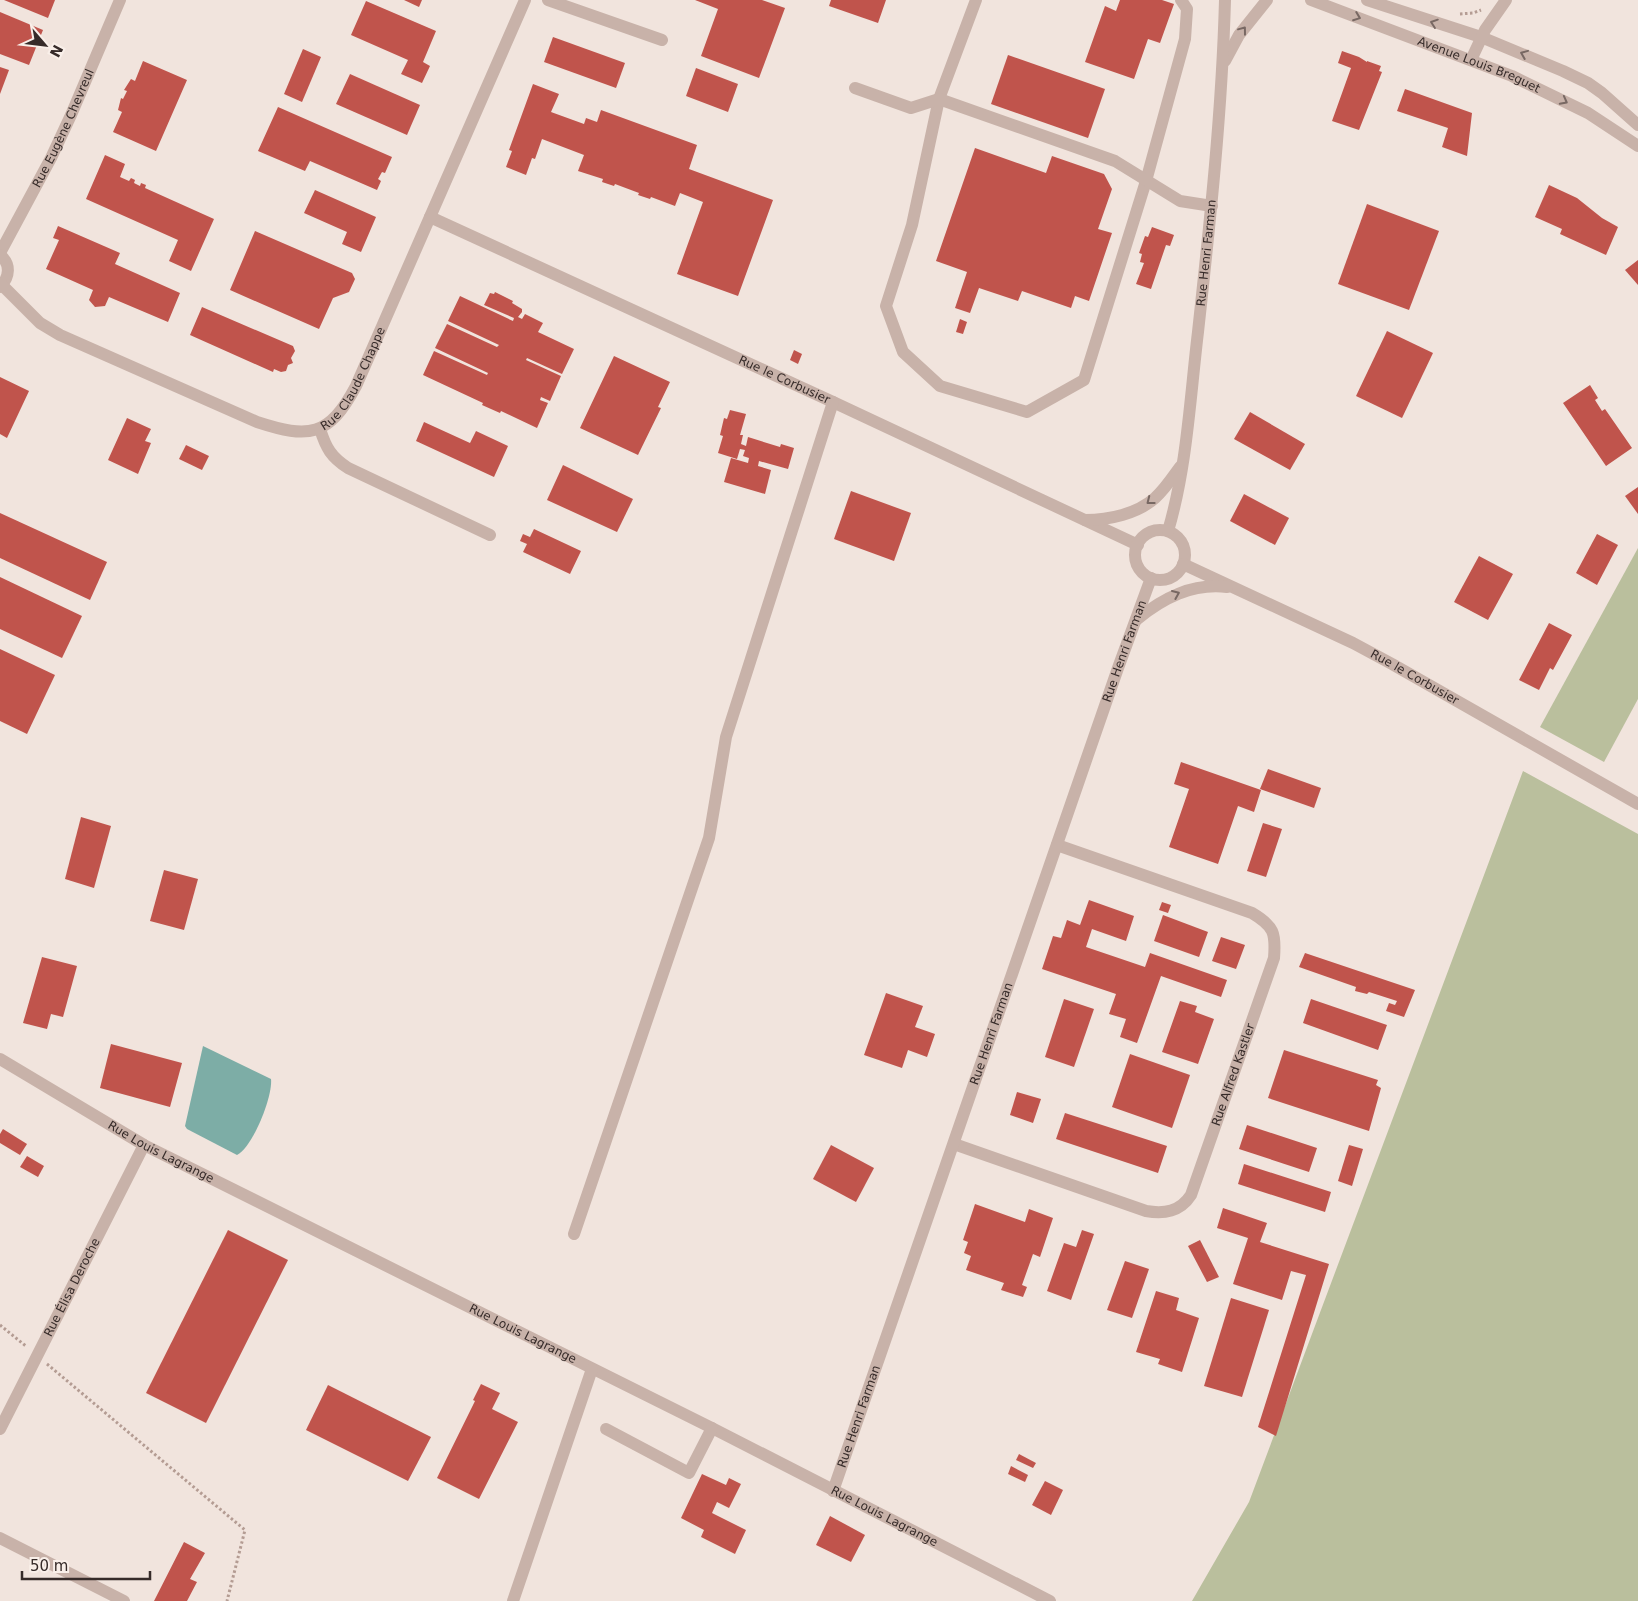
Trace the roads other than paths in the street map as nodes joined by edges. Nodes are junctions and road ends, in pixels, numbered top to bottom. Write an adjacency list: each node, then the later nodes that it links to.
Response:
1 (120, 0): 22 (street, Rue Eugène Chevreul)
2 (525, 0): 21 (street, Rue Claude Chappe)
3 (548, 0): 12 (street)
4 (976, 0): 16 (street)
5 (1181, 0): 19 (street)
6 (1226, 0): 14 (street, Rue Henri Farman)
7 (1267, 0): 14 (street, Rue Henri Farman, one-way to 7)
8 (1311, 0): 13 (street, Avenue Louis Breguet, one-way to 13)
9 (1367, 0): 11 (street, Avenue Louis Breguet, one-way to 9)
10 (1503, 4): 11 (street)
11 (1481, 37): 13 (street); 17 (street, Avenue Louis Breguet, one-way to 11)
12 (662, 40)
13 (1471, 60): 18 (street, Avenue Louis Breguet, one-way to 18)
14 (1224, 63): 20 (street, Rue Henri Farman)
15 (855, 88): 16 (street)
16 (939, 99): 19 (street); 19 (street)
17 (1638, 125)
18 (1638, 146)
19 (1146, 180): 20 (street)
20 (1212, 206): 26 (street, Rue Henri Farman)
21 (430, 217): 24 (street, Rue le Corbusier); 25 (street, Rue Claude Chappe)
22 (0, 254): 23 (street)
23 (1, 286): 25 (street, Rue Claude Chappe)
24 (833, 402): 27 (street, Rue le Corbusier); 40 (street)
25 (320, 429): 29 (street)
26 (1182, 464): 27 (street, one-way to 27); 28 (street, Rue Henri Farman)
27 (1082, 520): 30 (street, Rue le Corbusier)
28 (1168, 531): 30 (street); 31 (street)
29 (490, 535)
30 (1138, 545): 32 (street)
31 (1183, 564): 32 (street); 33 (street, Rue le Corbusier)
32 (1151, 578): 34 (street, Rue Henri Farman)
33 (1232, 588): 34 (street, one-way to 33); 35 (street, Rue le Corbusier)
34 (1136, 621): 36 (street, Rue Henri Farman)
35 (1638, 804)
36 (1057, 845): 38 (street, Rue Henri Farman); 38 (street, Rue Alfred Kastler)
37 (0, 1059): 39 (street, Rue Louis Lagrange)
38 (954, 1144): 45 (street, Rue Henri Farman)
39 (144, 1145): 41 (street, Rue Louis Lagrange); 43 (street, Rue Élisa Deroche)
40 (574, 1234)
41 (592, 1369): 42 (street, Rue Louis Lagrange); 48 (street)
42 (712, 1428): 44 (street); 45 (street, Rue Louis Lagrange)
43 (0, 1429)
44 (606, 1429)
45 (833, 1491): 49 (street, Rue Louis Lagrange)
46 (0, 1538): 47 (street)
47 (124, 1601)
48 (513, 1601)
49 (1050, 1601)

